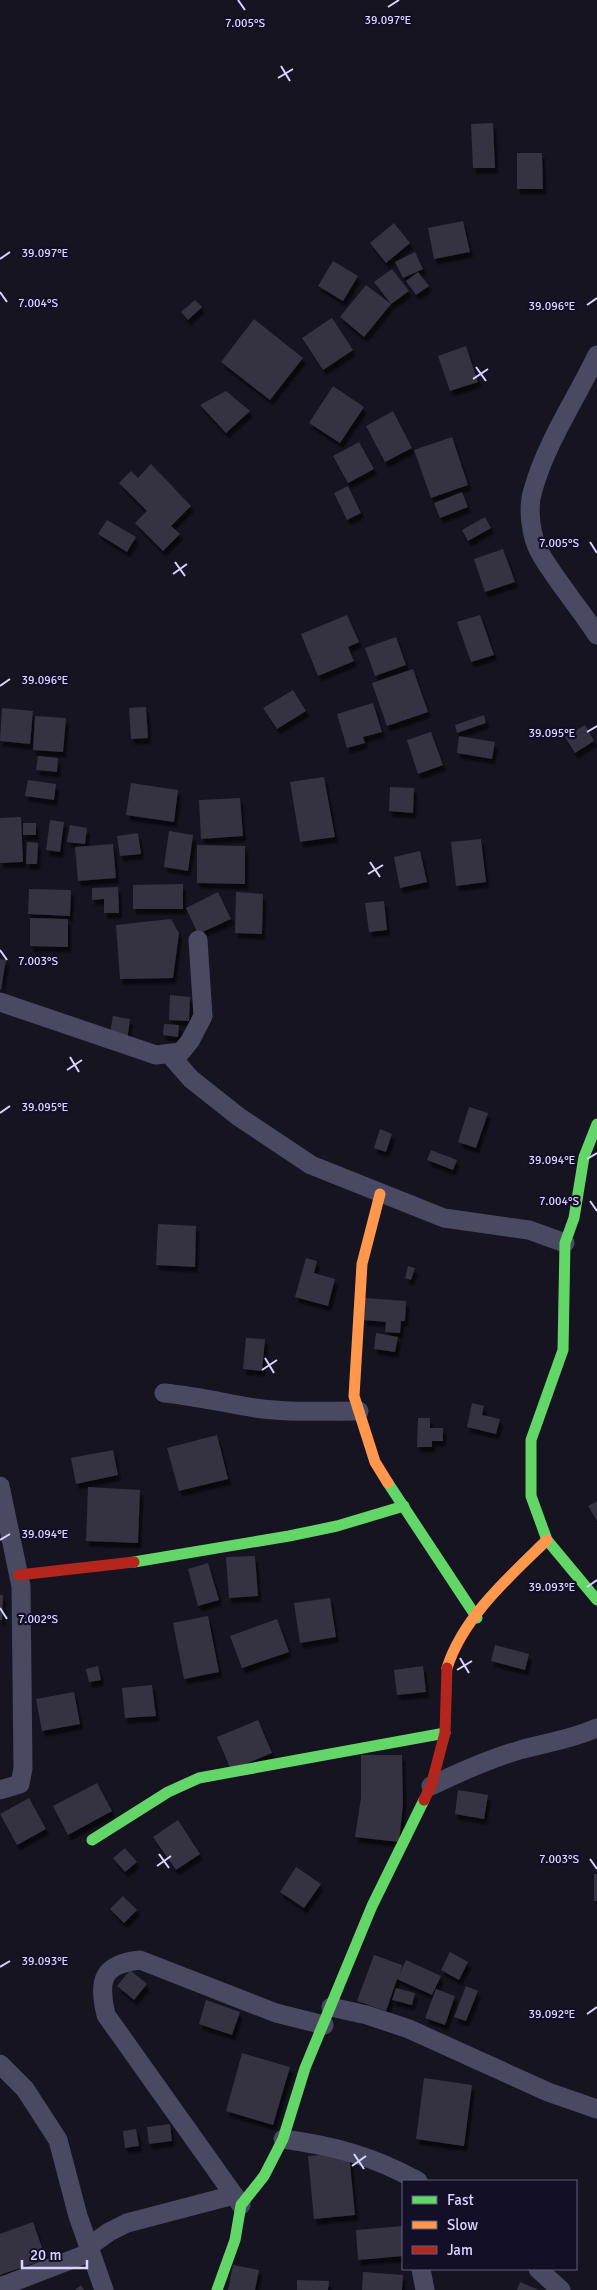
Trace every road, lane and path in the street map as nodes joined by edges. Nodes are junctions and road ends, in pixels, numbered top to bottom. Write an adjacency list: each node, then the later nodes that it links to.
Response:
1 (597, 355): 2 (street)
2 (597, 635)
3 (198, 940): 5 (street)
4 (0, 1002): 5 (street)
5 (169, 1054): 7 (street)
6 (597, 1124): 8 (street)
7 (380, 1194): 8 (street); 10 (street)
8 (565, 1243): 13 (street)
9 (164, 1393): 10 (street)
10 (359, 1411): 12 (street)
11 (0, 1486): 14 (street)
12 (404, 1506): 14 (street); 16 (street)
13 (547, 1540): 15 (street); 16 (street)
14 (19, 1575): 20 (street)
15 (597, 1600)
16 (477, 1618): 18 (street)
17 (597, 1728): 19 (street)
18 (445, 1733): 19 (street); 21 (street)
19 (431, 1786): 22 (street)
20 (0, 1790)
21 (92, 1840)
22 (331, 2007): 23 (street); 25 (street)
23 (324, 2025): 26 (street); 28 (street)
24 (0, 2064): 29 (street)
25 (597, 2109)
26 (283, 2139): 27 (street); 28 (street)
27 (408, 2178)
28 (238, 2200): 29 (street); 34 (street)
29 (88, 2250): 32 (street); 33 (street)
30 (421, 2270): 35 (street)
31 (539, 2270): 36 (street)
32 (9, 2286)
33 (104, 2290)
34 (217, 2290)
35 (425, 2290)
36 (561, 2290)

